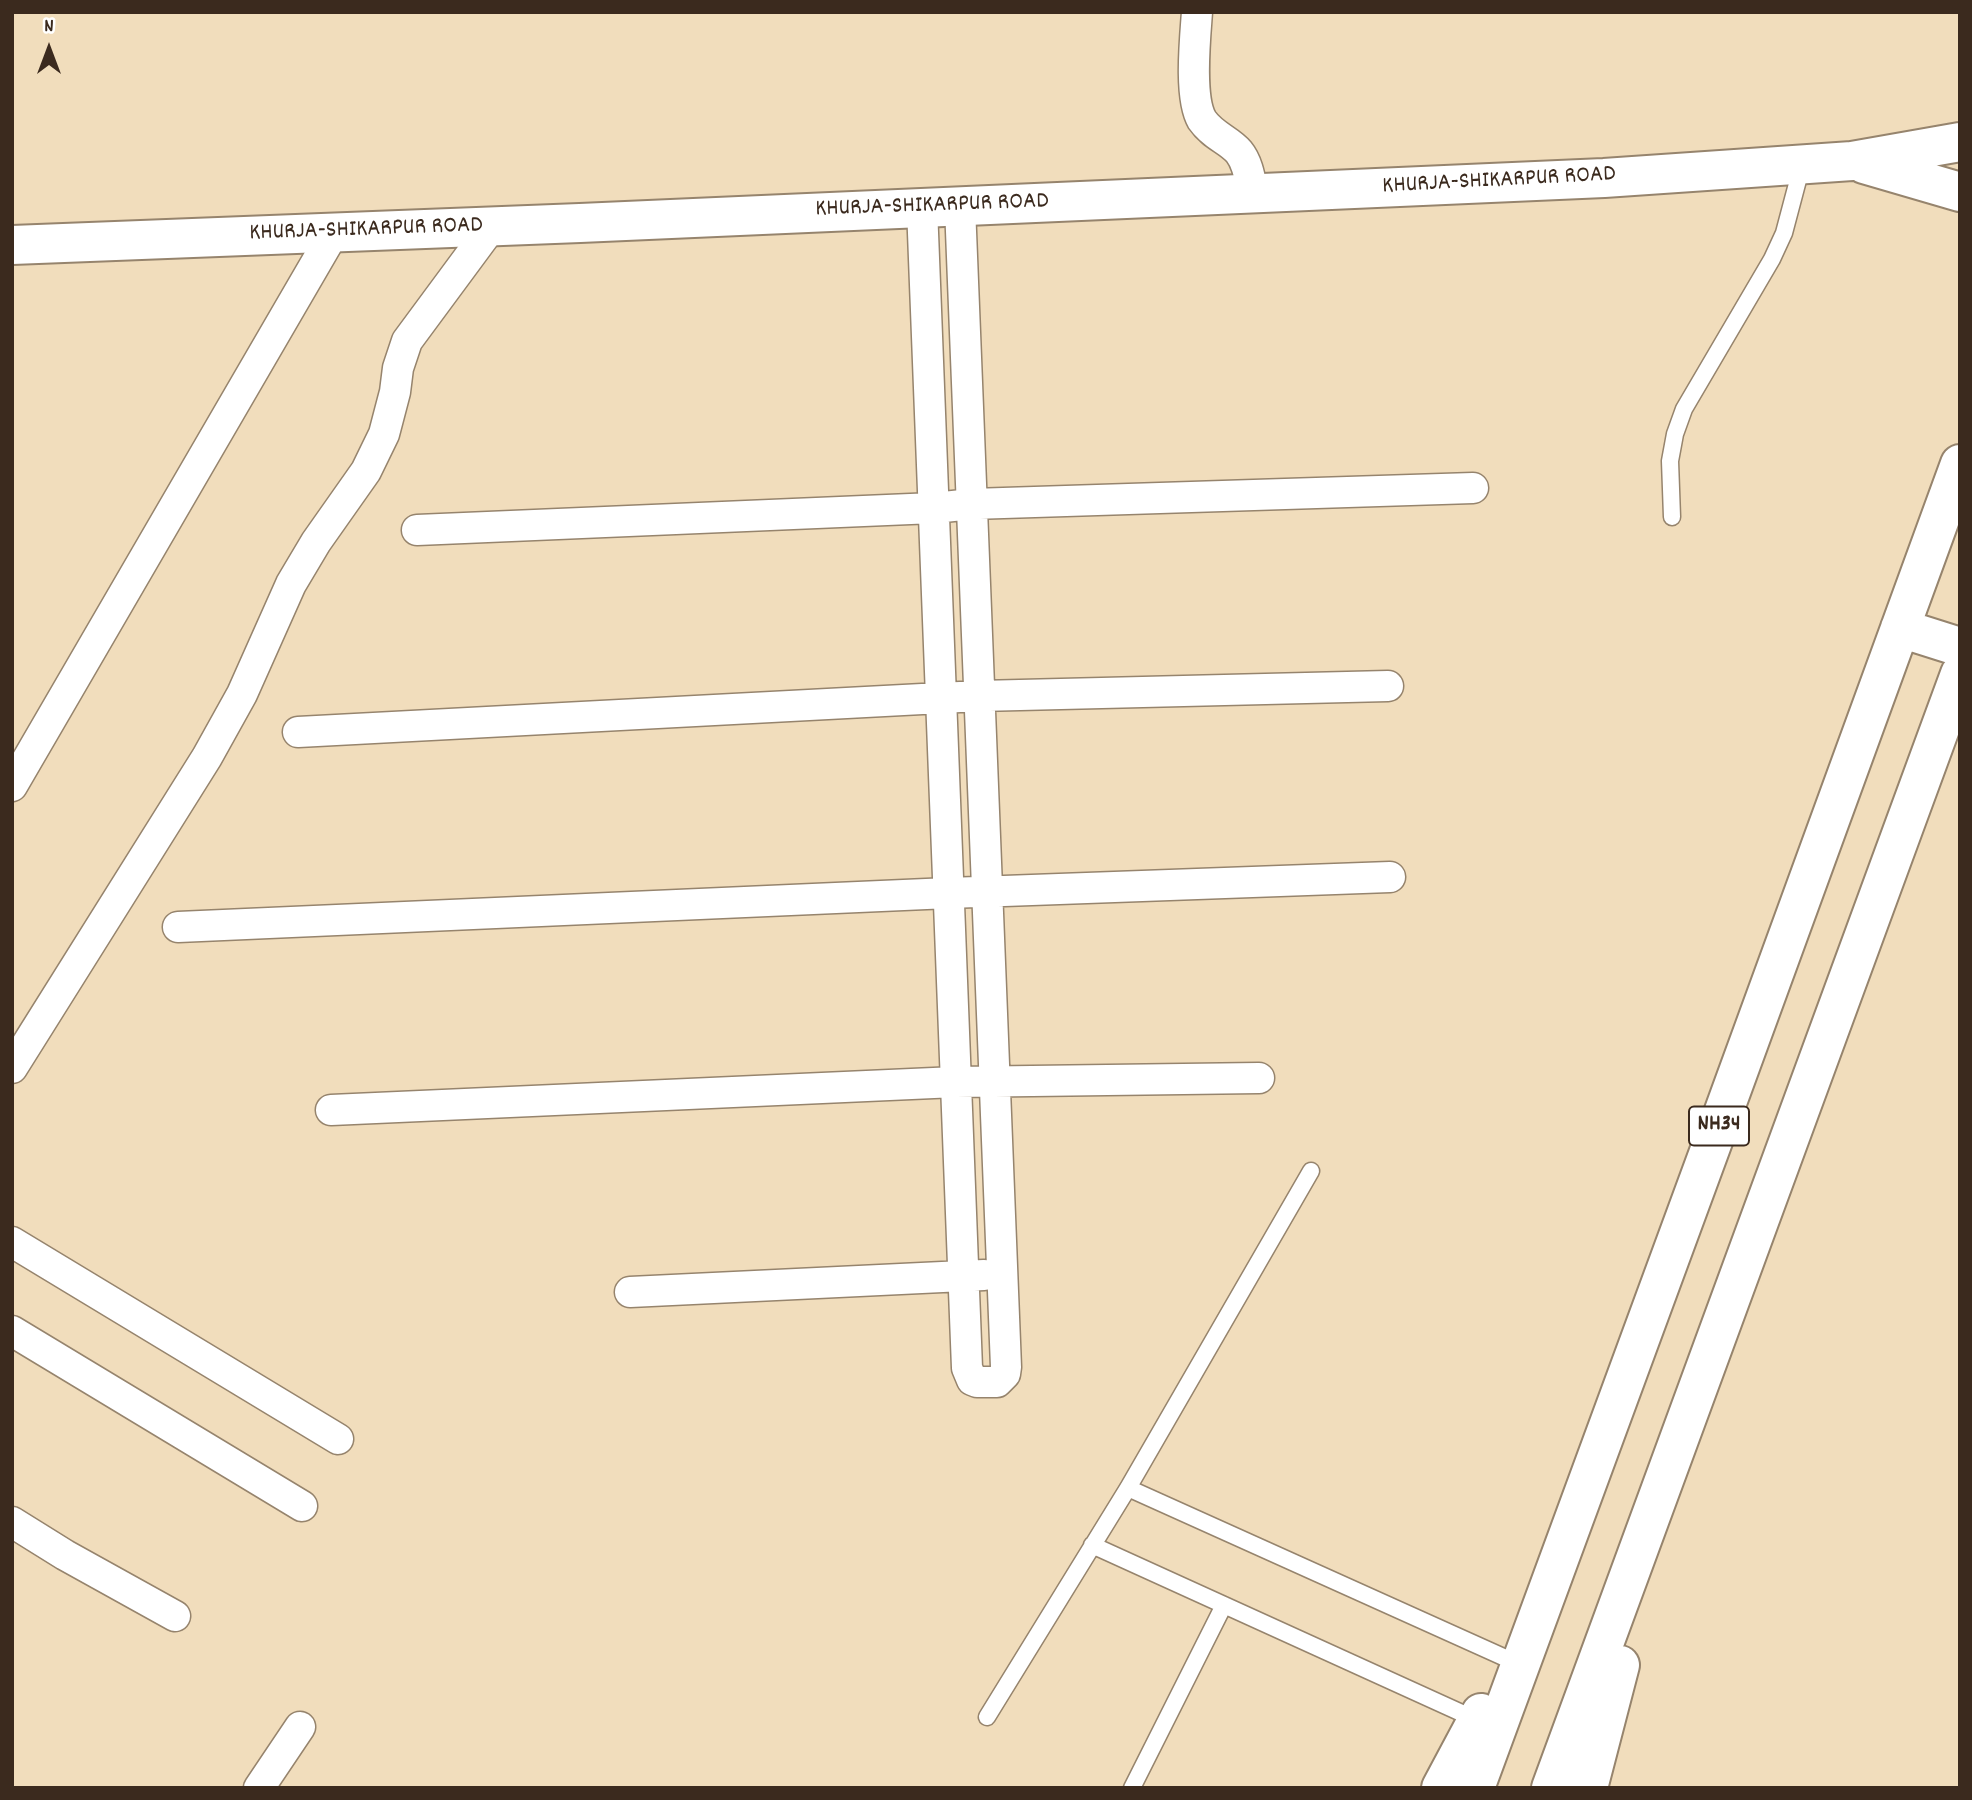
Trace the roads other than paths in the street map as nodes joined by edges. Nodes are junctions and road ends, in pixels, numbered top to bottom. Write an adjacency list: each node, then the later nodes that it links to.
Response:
1 (1196, 12): 6 (street)
2 (1960, 142): 3 (main road, KHURJA-SHIKARPUR ROAD)
3 (1852, 161): 4 (main road, KHURJA-SHIKARPUR ROAD); 5 (main road, KHURJA-SHIKARPUR ROAD)
4 (1801, 164): 6 (main road, KHURJA-SHIKARPUR ROAD); 16 (lane)
5 (1960, 192)
6 (1253, 193): 7 (main road, KHURJA-SHIKARPUR ROAD)
7 (960, 206): 8 (main road, KHURJA-SHIKARPUR ROAD); 14 (street)
8 (922, 207): 9 (main road, KHURJA-SHIKARPUR ROAD); 15 (street)
9 (492, 226): 10 (main road, KHURJA-SHIKARPUR ROAD); 30 (street)
10 (334, 232): 11 (main road, KHURJA-SHIKARPUR ROAD); 25 (street)
11 (12, 245)
12 (1960, 464): 18 (main road, NH34)
13 (1473, 488): 14 (street)
14 (972, 504): 15 (street); 22 (street)
15 (934, 508): 17 (street); 23 (street)
16 (1672, 517)
17 (417, 530)
18 (1900, 628): 19 (main road); 47 (main road, NH34)
19 (1960, 647)
20 (1960, 674): 42 (main road, NH34)
21 (1388, 686): 22 (street)
22 (979, 696): 23 (street); 27 (street)
23 (941, 698): 24 (street); 28 (street)
24 (298, 732)
25 (12, 786)
26 (1390, 877): 27 (street)
27 (987, 892): 28 (street); 33 (street)
28 (948, 893): 29 (street); 32 (street)
29 (178, 927)
30 (12, 1068)
31 (1259, 1078): 33 (street)
32 (956, 1082): 33 (street); 34 (street); 38 (street)
33 (995, 1082): 37 (street)
34 (331, 1110)
35 (1311, 1171): 43 (lane)
36 (12, 1242): 41 (street)
37 (1002, 1274): 38 (street); 38 (street)
38 (964, 1276): 39 (street)
39 (630, 1292)
40 (12, 1331): 44 (street)
41 (338, 1439)
42 (1674, 1453): 58 (main road, NH34); 59 (main road)
43 (1128, 1488): 46 (lane); 50 (lane)
44 (302, 1506)
45 (12, 1522): 49 (street)
46 (1092, 1545): 48 (lane); 51 (lane)
47 (1549, 1587): 50 (main road); 57 (main road, NH34)
48 (1224, 1605): 52 (lane); 55 (lane)
49 (175, 1616)
50 (1510, 1660): 52 (main road)
51 (986, 1717)
52 (1478, 1720): 56 (main road)
53 (300, 1727): 54 (street)
54 (259, 1788)
55 (1132, 1788)
56 (1441, 1788)
57 (1475, 1788)
58 (1551, 1788)
59 (1588, 1788)

